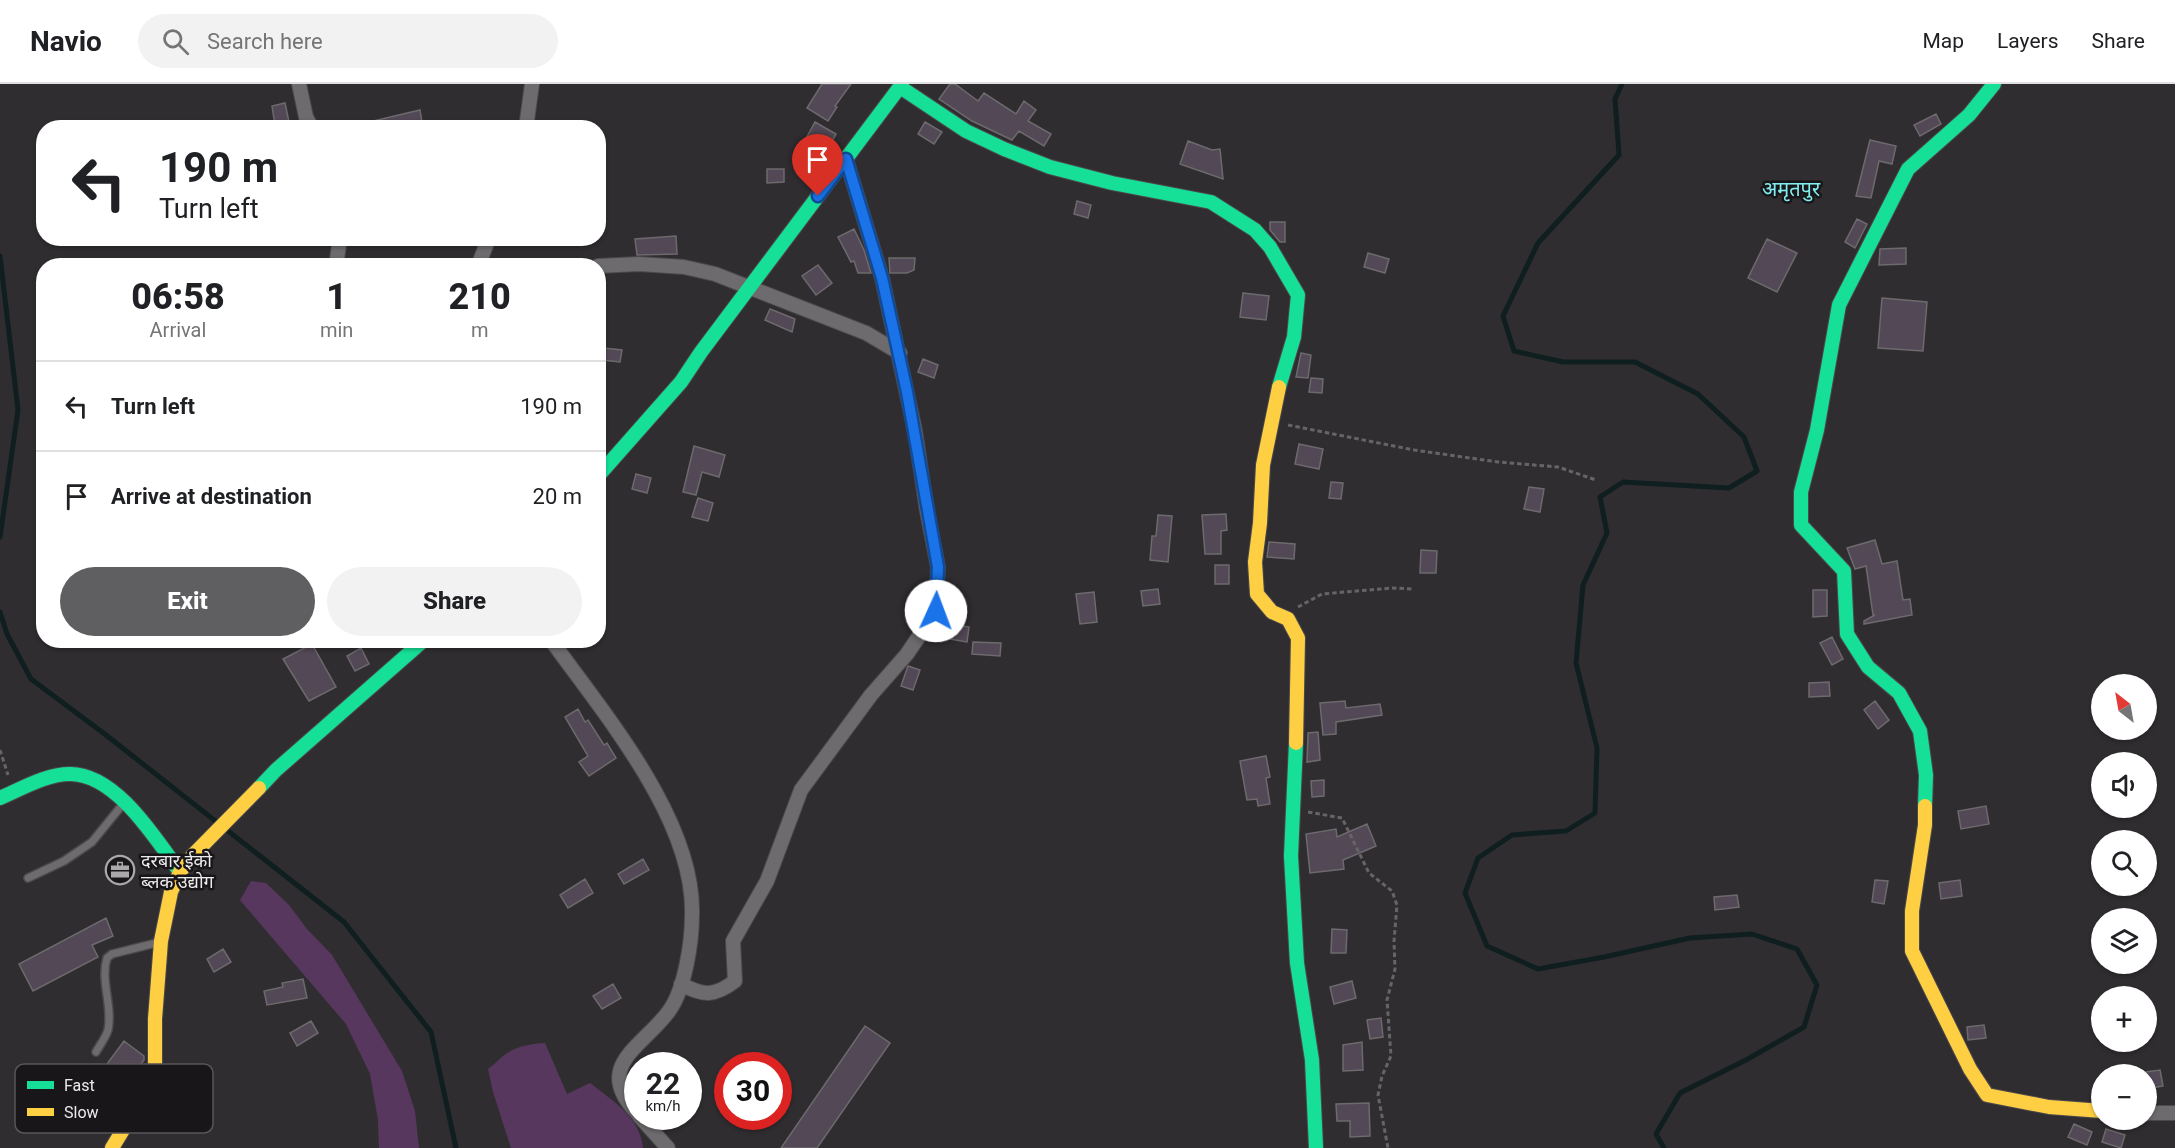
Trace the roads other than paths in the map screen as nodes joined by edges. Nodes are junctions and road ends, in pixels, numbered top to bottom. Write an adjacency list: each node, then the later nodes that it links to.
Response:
1 (299, 84): 5 (street)
2 (532, 84): 6 (street)
3 (1994, 84): 25 (street)
4 (901, 85): 7 (street); 32 (street)
5 (308, 120)
6 (527, 120)
7 (846, 159): 9 (street); 10 (street)
8 (606, 266): 9 (street)
9 (749, 289): 10 (street); 11 (street)
10 (900, 353): 19 (street)
11 (606, 467)
12 (415, 648): 16 (street)
13 (556, 648): 19 (street)
14 (0, 798): 15 (street)
15 (124, 802): 16 (street); 17 (lane)
16 (180, 872): 18 (street)
17 (28, 878)
18 (161, 942): 20 (lane); 23 (street)
19 (681, 984): 21 (street)
20 (96, 1052)
21 (630, 1052)
22 (624, 1059): 24 (street)
23 (155, 1064)
24 (624, 1096)
25 (2091, 1110)
26 (2157, 1113): 27 (street)
27 (2175, 1113)
28 (652, 1130): 31 (street)
29 (121, 1133): 30 (street)
30 (112, 1148)
31 (668, 1148)
32 (1316, 1148)

